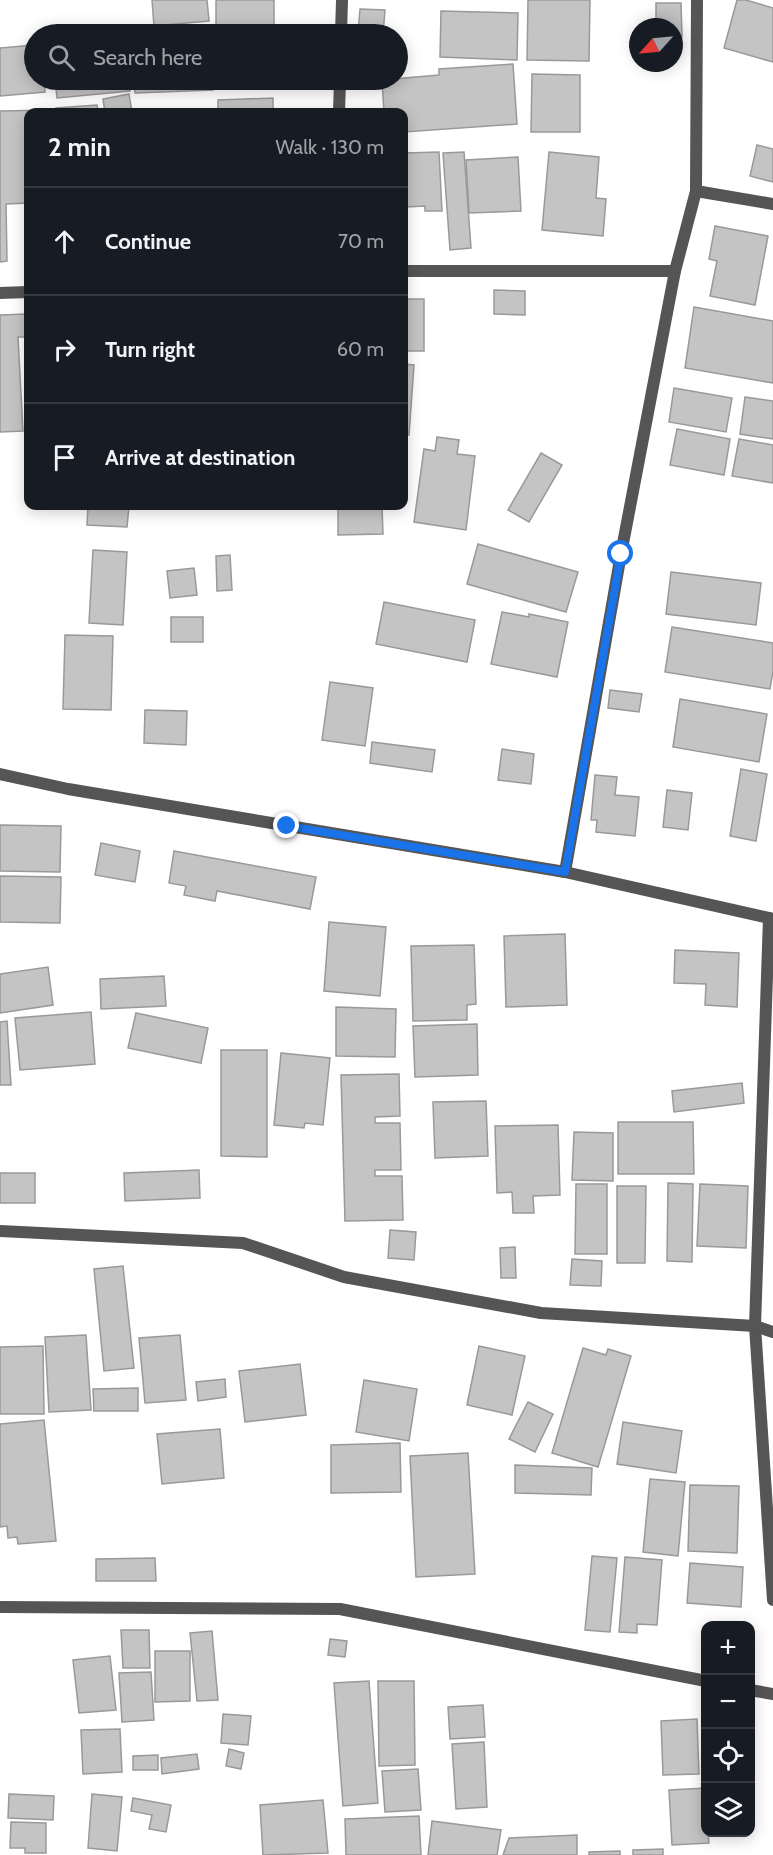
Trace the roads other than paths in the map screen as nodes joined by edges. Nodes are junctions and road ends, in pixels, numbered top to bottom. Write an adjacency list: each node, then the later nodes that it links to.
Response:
1 (342, 0): 3 (street)
2 (697, 0): 6 (street)
3 (341, 24)
4 (340, 90): 5 (street)
5 (339, 108)
6 (696, 191): 7 (street); 9 (street)
7 (773, 204)
8 (408, 271): 9 (street)
9 (675, 271): 13 (street)
10 (24, 291): 11 (street)
11 (0, 293)
12 (0, 774): 13 (street)
13 (565, 872): 14 (street)
14 (771, 918): 16 (street)
15 (0, 1231): 16 (street)
16 (755, 1326): 17 (street); 18 (street)
17 (773, 1332)
18 (773, 1600)
19 (0, 1607): 20 (street)
20 (701, 1680)
21 (755, 1691): 22 (street)
22 (773, 1694)

